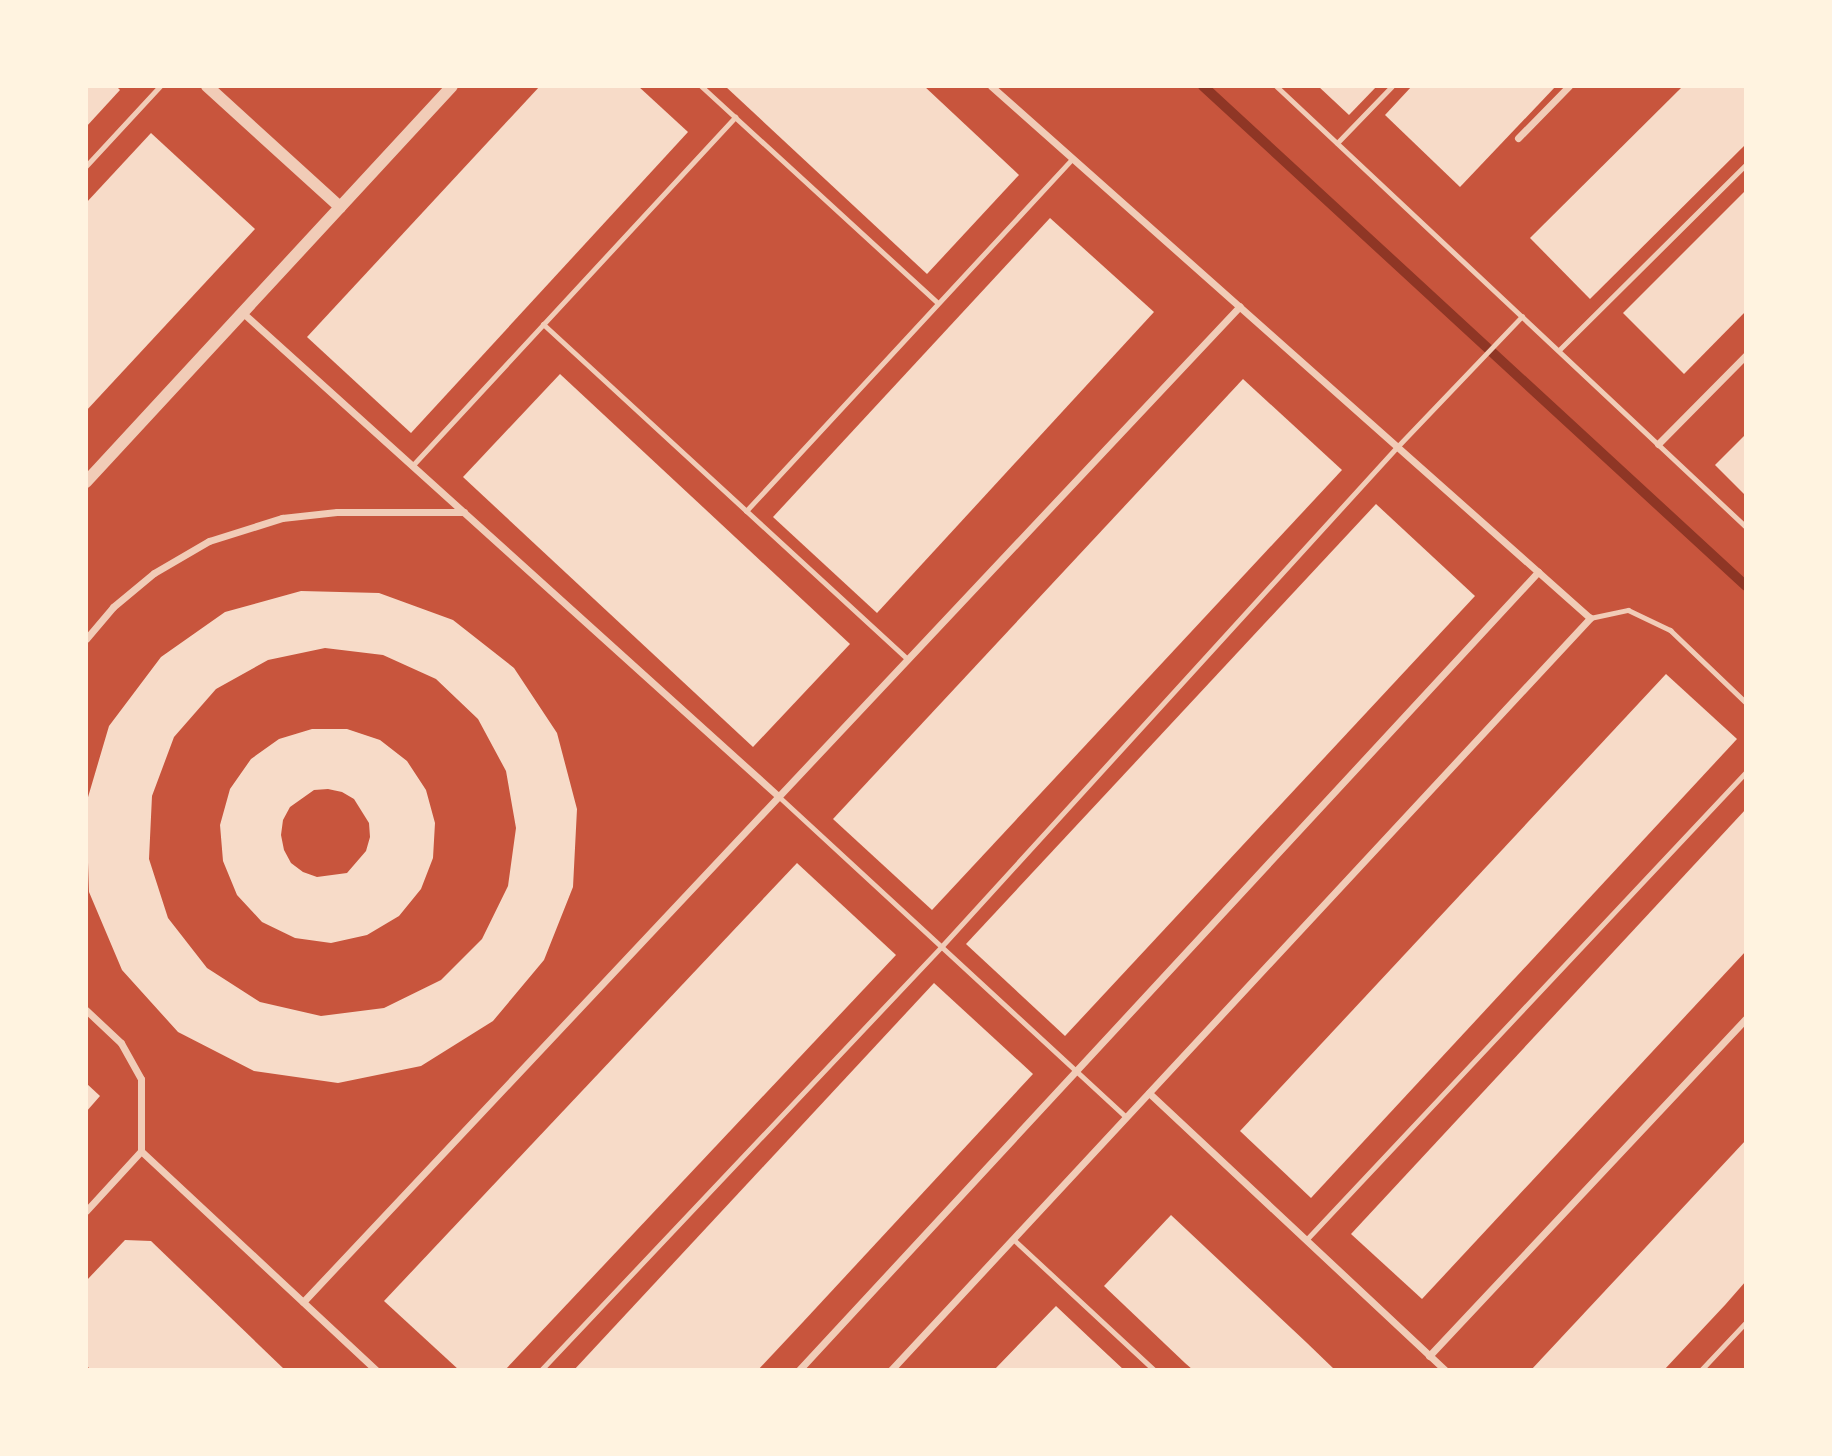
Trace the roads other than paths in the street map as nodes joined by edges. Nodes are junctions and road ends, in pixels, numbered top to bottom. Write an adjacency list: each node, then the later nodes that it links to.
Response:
1 (159, 86): 14 (lane)
2 (207, 86): 15 (street)
3 (452, 86): 15 (street)
4 (701, 86): 9 (lane)
5 (991, 86): 12 (street)
6 (1276, 86): 11 (lane)
7 (1392, 86): 11 (lane)
8 (1569, 86): 10 (street)
9 (735, 117): 16 (lane); 20 (lane)
10 (1518, 138)
11 (1337, 143): 19 (lane)
12 (1073, 158): 16 (lane); 17 (street)
13 (1746, 164): 21 (lane)
14 (86, 166)
15 (340, 208): 18 (street)
16 (938, 303): 27 (lane)
17 (1240, 306): 24 (street); 33 (street)
18 (243, 313): 25 (street); 26 (street)
19 (1522, 316): 21 (lane); 24 (lane)
20 (543, 324): 25 (lane); 27 (lane)
21 (1559, 350): 23 (lane)
22 (1746, 355): 23 (street)
23 (1658, 444): 29 (lane)
24 (1397, 447): 30 (street); 37 (lane)
25 (412, 466): 28 (street)
26 (86, 482)
27 (746, 511): 33 (lane)
28 (464, 513): 32 (street); 36 (street)
29 (1746, 527)
30 (1538, 572): 31 (street); 40 (street)
31 (1590, 618): 34 (lane); 41 (street)
32 (86, 639)
33 (906, 658): 36 (street)
34 (1746, 703)
35 (1746, 772): 46 (lane)
36 (777, 795): 37 (lane); 47 (street)
37 (941, 947): 40 (lane); 51 (lane)
38 (86, 1010): 43 (street)
39 (1746, 1019): 49 (street)
40 (1077, 1073): 42 (lane); 52 (street)
41 (1149, 1093): 42 (street); 46 (street)
42 (1126, 1117): 45 (street)
43 (141, 1151): 44 (street); 47 (street)
44 (86, 1211)
45 (1013, 1239): 53 (street); 54 (lane)
46 (1306, 1240): 49 (street)
47 (303, 1301): 50 (street)
48 (1746, 1322): 56 (lane)
49 (1429, 1356): 55 (street)
50 (376, 1370)
51 (541, 1370)
52 (799, 1370)
53 (891, 1370)
54 (1154, 1370)
55 (1445, 1370)
56 (1701, 1370)

